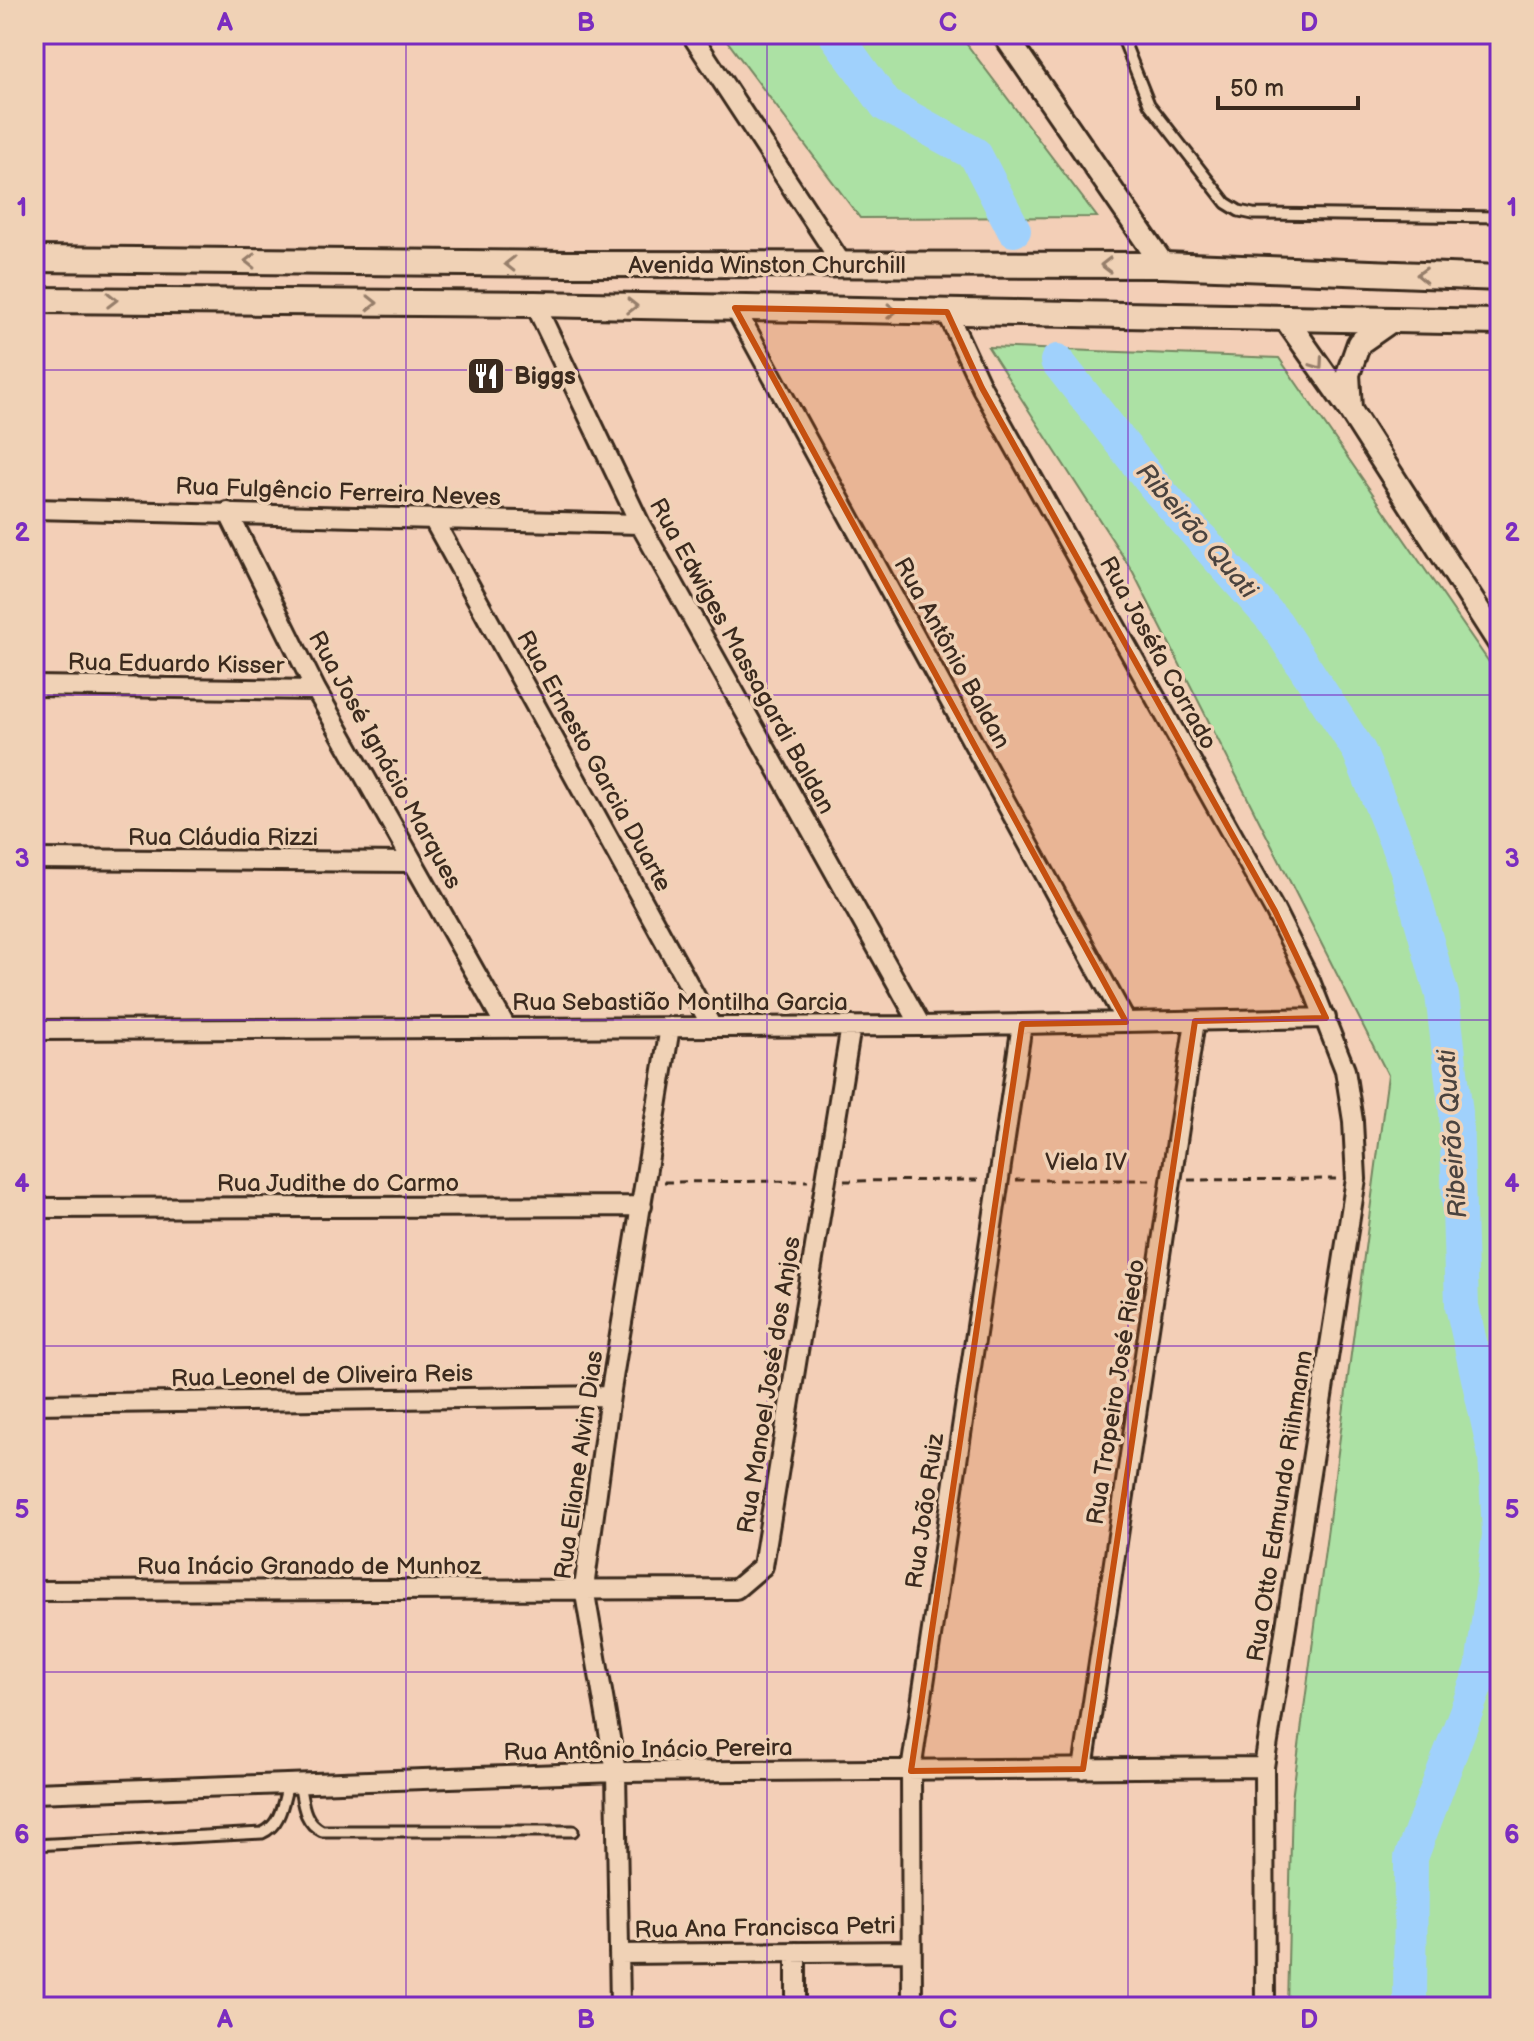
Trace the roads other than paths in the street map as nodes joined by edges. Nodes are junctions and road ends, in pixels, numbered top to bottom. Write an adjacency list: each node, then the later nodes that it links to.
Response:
1 (691, 34): 7 (street)
2 (1004, 34): 8 (street)
3 (1121, 34): 4 (lane)
4 (1500, 217)
5 (34, 259): 6 (main road, Avenida Winston Churchill, one-way to 5)
6 (568, 264): 7 (main road, Avenida Winston Churchill); 11 (main road)
7 (842, 264): 8 (main road, Avenida Winston Churchill, one-way to 7)
8 (1163, 265): 9 (main road, Avenida Winston Churchill, one-way to 8)
9 (1500, 278)
10 (34, 300): 11 (main road, Avenida Winston Churchill, one-way to 11)
11 (535, 304): 12 (main road, Avenida Winston Churchill, one-way to 12); 21 (street, Rua Edwiges Massagardi Baldan)
12 (735, 308): 13 (main road, Avenida Winston Churchill, one-way to 13); 29 (street, Rua Antônio Baldan)
13 (947, 312): 14 (main road, Avenida Winston Churchill); 27 (street, Rua Joséfa Corrado)
14 (1285, 318): 15 (main road, Avenida Winston Churchill); 17 (street, one-way to 17)
15 (1392, 320): 16 (main road, Avenida Winston Churchill); 17 (street)
16 (1500, 322)
17 (1350, 410): 22 (street)
18 (34, 509): 19 (street, Rua Fulgêncio Ferreira Neves)
19 (228, 512): 20 (street, Rua Fulgêncio Ferreira Neves); 24 (street, Rua José Ignácio Marques)
20 (433, 519): 21 (street, Rua Fulgêncio Ferreira Neves); 35 (street, Rua Ernesto Garcia Duarte)
21 (640, 524): 32 (street, Rua Edwiges Massagardi Baldan)
22 (1500, 644)
23 (34, 686): 24 (street, Rua Eduardo Kisser)
24 (316, 690): 26 (street, Rua José Ignácio Marques)
25 (34, 859): 26 (street, Rua Cláudia Rizzi)
26 (412, 862): 33 (street, Rua José Ignácio Marques)
27 (1326, 1018): 28 (street, Rua Sebastião Montilha Garcia); 43 (street, Rua Otto Edmundo Riihmann)
28 (1195, 1021): 29 (street, Rua Sebastião Montilha Garcia); 44 (street, Rua Tropeiro José Riedo)
29 (1126, 1022): 30 (street, Rua Sebastião Montilha Garcia)
30 (1022, 1024): 32 (street, Rua Sebastião Montilha Garcia); 45 (street, Rua João Ruiz)
31 (851, 1026): 32 (street, Rua Sebastião Montilha Garcia); 35 (street, Rua Sebastião Montilha Garcia); 41 (street, Rua Manoel José dos Anjos)
32 (921, 1026)
33 (506, 1027): 34 (street, Rua Sebastião Montilha Garcia); 36 (street, Rua Sebastião Montilha Garcia)
34 (670, 1027): 35 (street, Rua Sebastião Montilha Garcia); 37 (street, Rua Eliane Alvin Dias)
35 (712, 1027)
36 (34, 1030)
37 (642, 1206): 38 (street, Rua Judithe do Carmo); 39 (street, Rua Eliane Alvin Dias)
38 (34, 1208)
39 (610, 1396): 40 (street, Rua Leonel de Oliveira Reis); 41 (street, Rua Eliane Alvin Dias)
40 (34, 1404)
41 (584, 1588): 42 (street, Rua Inácio Granado de Munhoz); 46 (street, Rua Eliane Alvin Dias)
42 (34, 1591)
43 (1264, 1767): 44 (street, Rua Antônio Inácio Pereira); 57 (street, Rua Otto Edmundo Riihmann)
44 (1083, 1769): 45 (street, Rua Antônio Inácio Pereira)
45 (911, 1771): 46 (street, Rua Antônio Inácio Pereira); 51 (street, Rua João Ruiz)
46 (616, 1772): 47 (street, Rua Antônio Inácio Pereira); 53 (street, Rua Eliane Alvin Dias)
47 (294, 1783): 48 (street, Rua Antônio Inácio Pereira); 49 (lane); 50 (lane)
48 (34, 1793)
49 (573, 1831)
50 (34, 1845)
51 (911, 1951): 52 (street, Rua Ana Francisca Petri); 56 (street, Rua João Ruiz)
52 (796, 1952): 53 (street, Rua Ana Francisca Petri); 55 (street)
53 (619, 1954): 54 (street, Rua Eliane Alvin Dias)
54 (620, 2007)
55 (796, 2007)
56 (912, 2007)
57 (1265, 2007)

